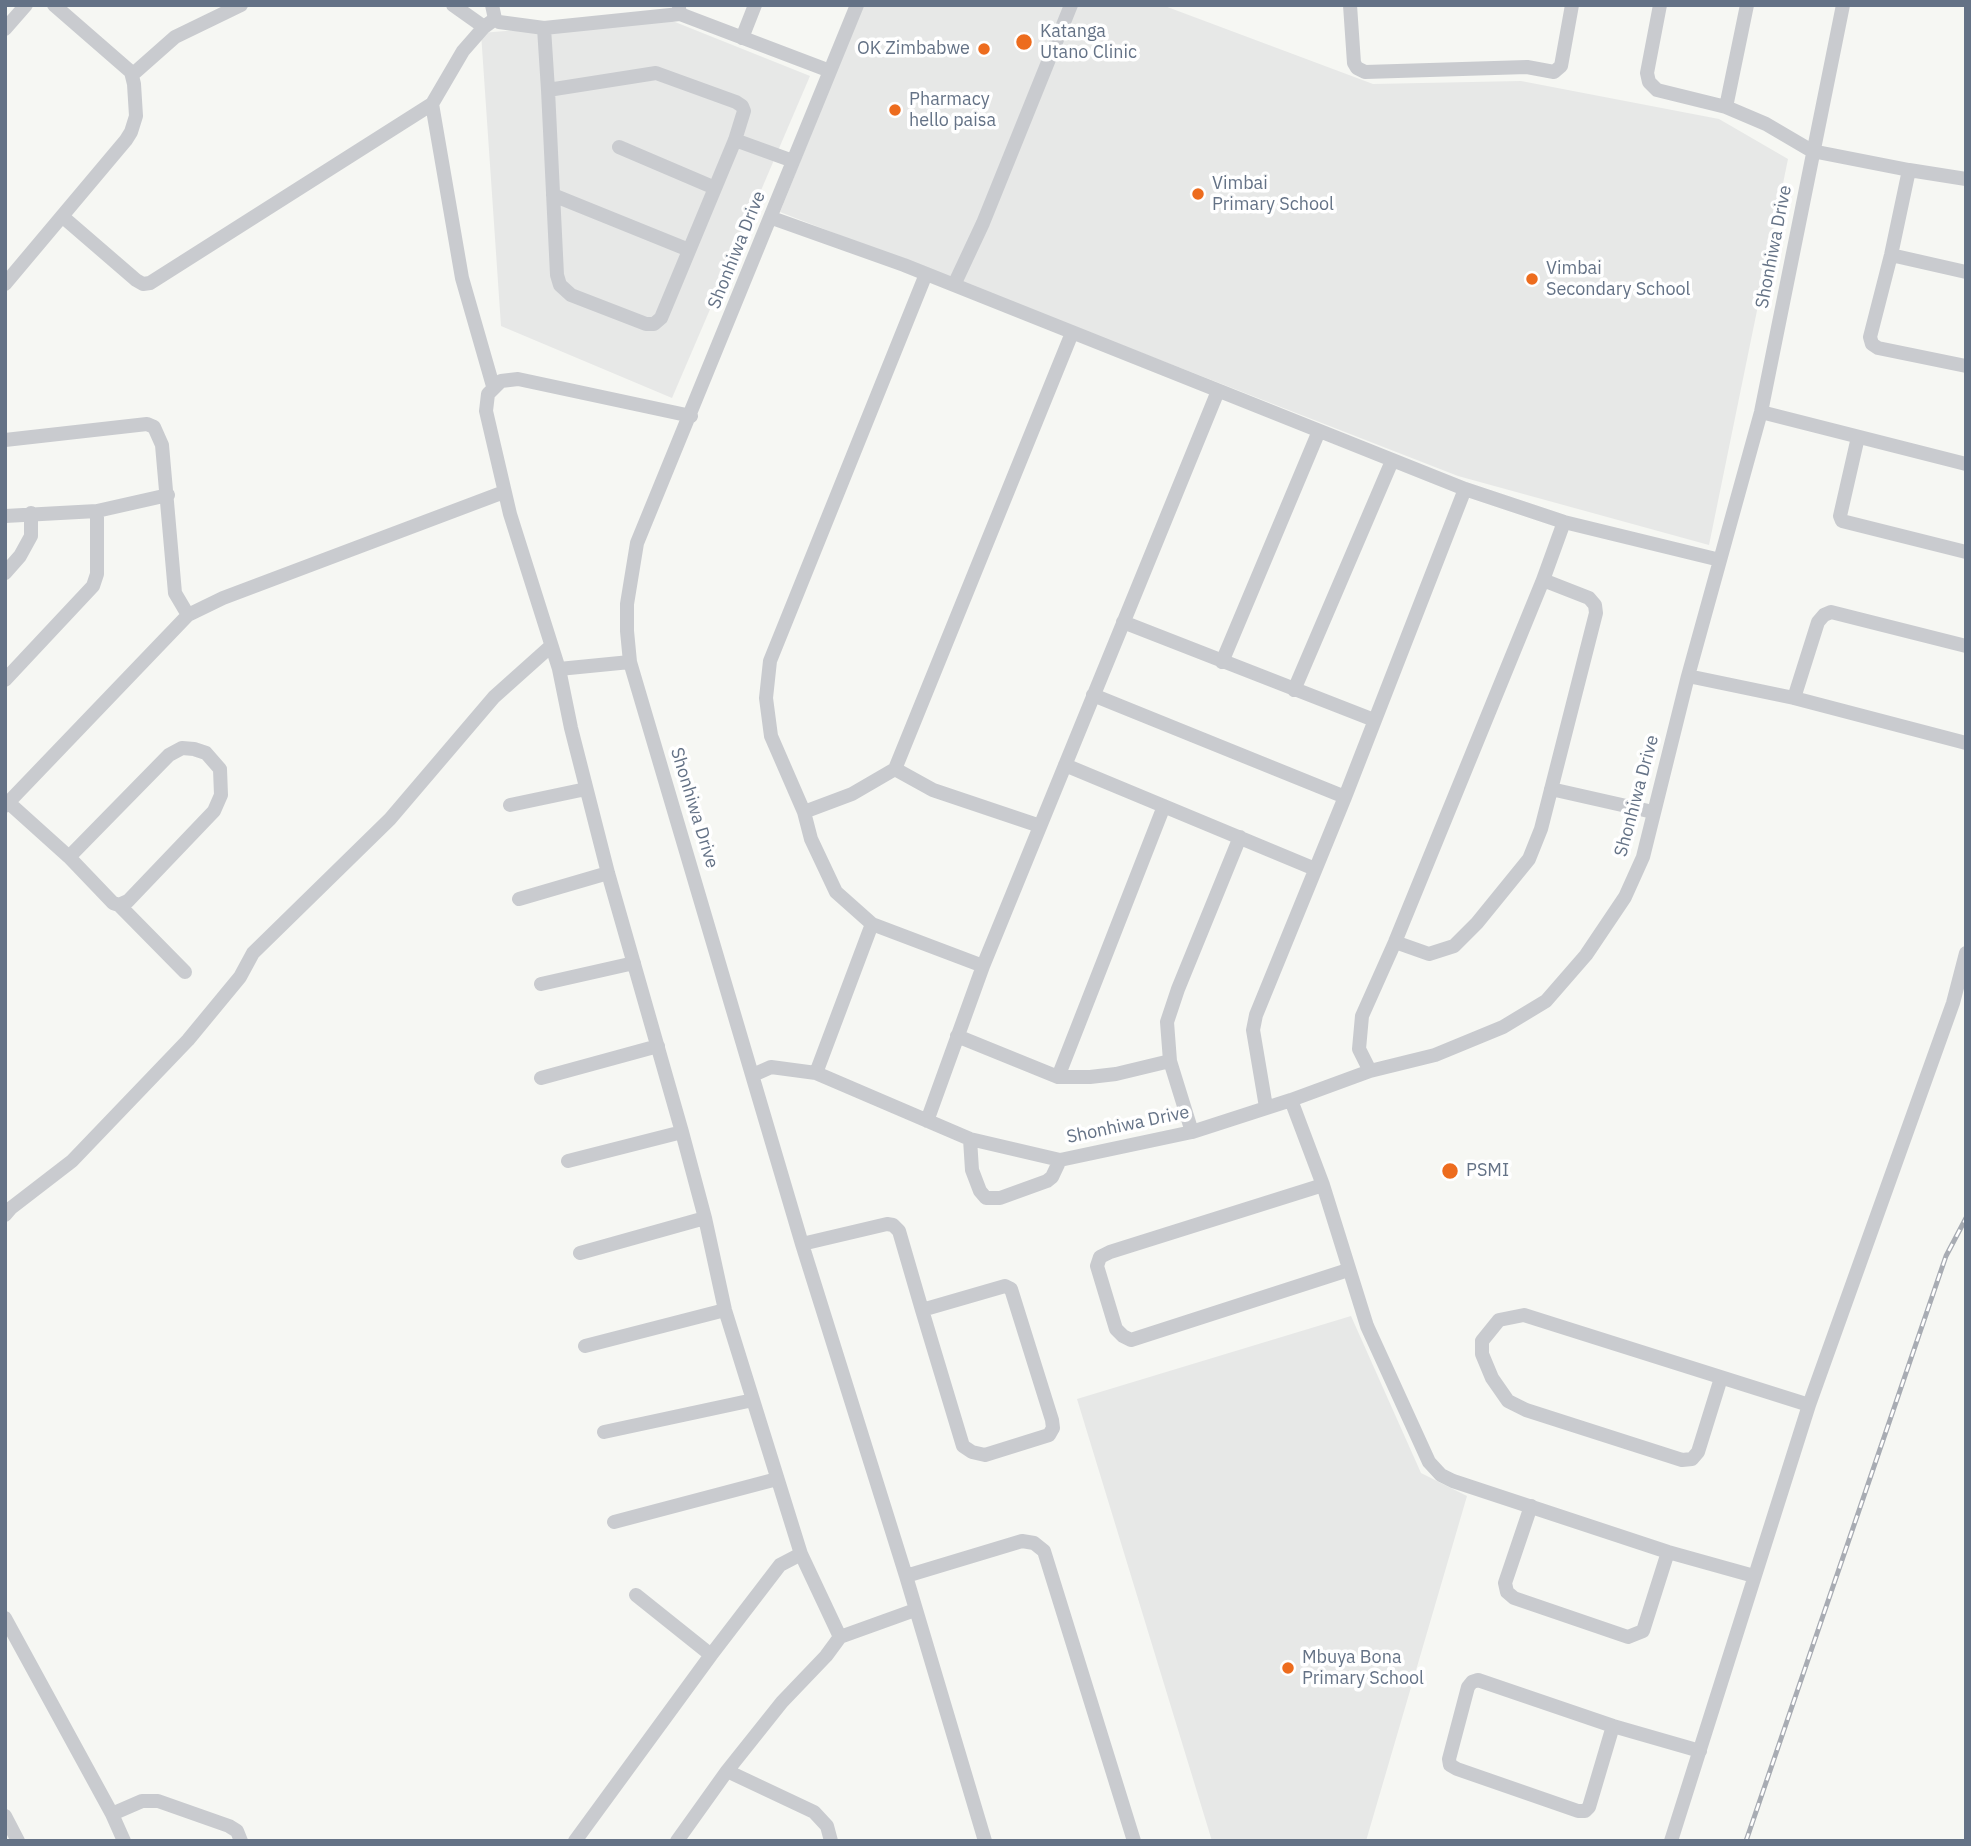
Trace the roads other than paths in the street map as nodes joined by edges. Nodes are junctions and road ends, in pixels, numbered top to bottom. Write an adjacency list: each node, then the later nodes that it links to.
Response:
1 (26, 5): 16 (street)
2 (54, 5): 19 (street)
3 (240, 5): 19 (street)
4 (453, 5): 14 (street)
5 (755, 5): 17 (street)
6 (857, 5): 18 (street, Shonhiwa Drive)
7 (1071, 5): 38 (street)
8 (1350, 5): 9 (street)
9 (1572, 5)
10 (1660, 5): 22 (street)
11 (1747, 5): 22 (street)
12 (1843, 5): 25 (street, Shonhiwa Drive)
13 (679, 10): 15 (street); 17 (street)
14 (490, 17): 15 (street); 21 (street)
15 (544, 28): 20 (street)
16 (5, 29)
17 (741, 37): 18 (street)
18 (830, 71): 26 (street, Shonhiwa Drive)
19 (132, 75): 31 (street)
20 (548, 90): 23 (street); 30 (street)
21 (432, 104): 31 (street); 41 (street)
22 (1726, 107): 25 (street)
23 (735, 140): 26 (street); 29 (street)
24 (619, 147): 29 (street)
25 (1812, 151): 27 (street); 43 (street, Shonhiwa Drive)
26 (793, 160): 32 (street, Shonhiwa Drive)
27 (1909, 170): 28 (street); 34 (street)
28 (1966, 179)
29 (715, 188): 33 (street)
30 (553, 195): 33 (street); 33 (street)
31 (63, 217): 37 (street)
32 (772, 218): 36 (street); 44 (street, Shonhiwa Drive)
33 (689, 250)
34 (1891, 255): 35 (street); 40 (street)
35 (1966, 272)
36 (926, 274): 38 (street); 83 (street)
37 (5, 284)
38 (954, 285): 39 (street)
39 (1072, 333): 42 (street); 76 (street)
40 (1966, 366)
41 (493, 386): 44 (street); 51 (street)
42 (1218, 391): 45 (street); 62 (street)
43 (1761, 412): 46 (street); 58 (street, Shonhiwa Drive)
44 (691, 416): 65 (street, Shonhiwa Drive)
45 (1320, 431): 48 (street); 66 (street)
46 (1858, 437): 49 (street); 57 (street)
47 (5, 440): 52 (street)
48 (1392, 461): 50 (street); 70 (street)
49 (1966, 464)
50 (1465, 489): 56 (street); 73 (street)
51 (504, 492): 61 (street); 63 (street)
52 (168, 495): 53 (street); 61 (street)
53 (97, 511): 54 (street); 69 (street)
54 (31, 513): 55 (street); 59 (street)
55 (5, 516)
56 (1564, 522): 58 (street); 60 (street)
57 (1966, 552)
58 (1720, 560): 68 (street, Shonhiwa Drive)
59 (5, 573)
60 (1543, 580): 78 (street); 93 (street)
61 (188, 615): 80 (street)
62 (1123, 622): 66 (street); 71 (street)
63 (551, 646): 67 (street); 117 (street)
64 (1966, 646): 72 (street)
65 (630, 662): 67 (street); 105 (street, Shonhiwa Drive)
66 (1222, 662): 70 (street)
67 (559, 669): 77 (street)
68 (1688, 676): 72 (street); 84 (street, Shonhiwa Drive)
69 (5, 680)
70 (1294, 690): 73 (street)
71 (1093, 695): 75 (street); 79 (street)
72 (1794, 698): 74 (street)
73 (1374, 720): 79 (street)
74 (1966, 743)
75 (1065, 765): 82 (street); 85 (street)
76 (895, 769): 83 (street); 85 (street)
77 (586, 789): 81 (street); 89 (street)
78 (1551, 789): 84 (street); 93 (street)
79 (1345, 797): 88 (street)
80 (7, 804): 87 (street)
81 (510, 805)
82 (1164, 806): 86 (street); 106 (street)
83 (804, 812): 92 (street)
84 (1653, 812): 103 (street, Shonhiwa Drive)
85 (1040, 826): 96 (street)
86 (1240, 837): 88 (street); 102 (street)
87 (69, 857): 91 (street); 91 (street)
88 (1315, 869): 109 (street)
89 (608, 873): 90 (street); 95 (street)
90 (519, 899)
91 (119, 905): 97 (street)
92 (872, 924): 96 (street); 104 (street)
93 (1395, 942): 103 (street)
94 (1966, 953): 99 (street)
95 (634, 962): 98 (street); 101 (street)
96 (983, 965): 100 (street)
97 (184, 972)
98 (541, 984)
99 (1959, 1004): 127 (street)
100 (957, 1035): 106 (street); 110 (street)
101 (658, 1046): 107 (street); 111 (street)
102 (1170, 1061): 106 (street); 112 (street)
103 (1370, 1071): 108 (street, Shonhiwa Drive)
104 (816, 1073): 105 (street, Shonhiwa Drive); 110 (street, Shonhiwa Drive)
105 (753, 1075): 119 (street)
106 (1058, 1077)
107 (541, 1078)
108 (1291, 1100): 109 (street, Shonhiwa Drive); 116 (street)
109 (1266, 1107): 112 (street, Shonhiwa Drive)
110 (927, 1121): 113 (street, Shonhiwa Drive)
111 (682, 1132): 115 (street); 118 (street)
112 (1192, 1132): 114 (street, Shonhiwa Drive)
113 (970, 1139): 114 (street, Shonhiwa Drive); 114 (street)
114 (1060, 1160)
115 (568, 1161)
116 (1323, 1185): 121 (street); 121 (street)
117 (5, 1215)
118 (705, 1218): 120 (street); 122 (street)
119 (802, 1244): 123 (street); 134 (street)
120 (580, 1253)
121 (1348, 1270): 130 (street)
122 (725, 1310): 124 (street); 126 (street)
123 (922, 1310): 123 (street)
124 (585, 1346)
125 (1721, 1378): 125 (street); 127 (street)
126 (753, 1400): 128 (street); 129 (street)
127 (1809, 1405): 135 (street)
128 (604, 1432)
129 (777, 1479): 131 (street); 133 (street)
130 (1531, 1506): 132 (street); 132 (street)
131 (614, 1522)
132 (1668, 1552): 135 (street)
133 (801, 1554): 139 (street); 140 (street)
134 (906, 1576): 137 (street); 153 (street)
135 (1754, 1576): 142 (street)
136 (636, 1595): 140 (street)
137 (915, 1610): 139 (street); 152 (street)
138 (5, 1618): 144 (street)
139 (840, 1637): 143 (street)
140 (711, 1655): 150 (street)
141 (1613, 1726): 141 (street); 142 (street)
142 (1700, 1751): 154 (street)
143 (727, 1771): 146 (street); 151 (street)
144 (112, 1814): 148 (street); 149 (street)
145 (5, 1816): 147 (street)
146 (682, 1839)
147 (18, 1841)
148 (124, 1841)
149 (241, 1841)
150 (575, 1841)
151 (831, 1841)
152 (985, 1841)
153 (1133, 1841)
154 (1671, 1841)

